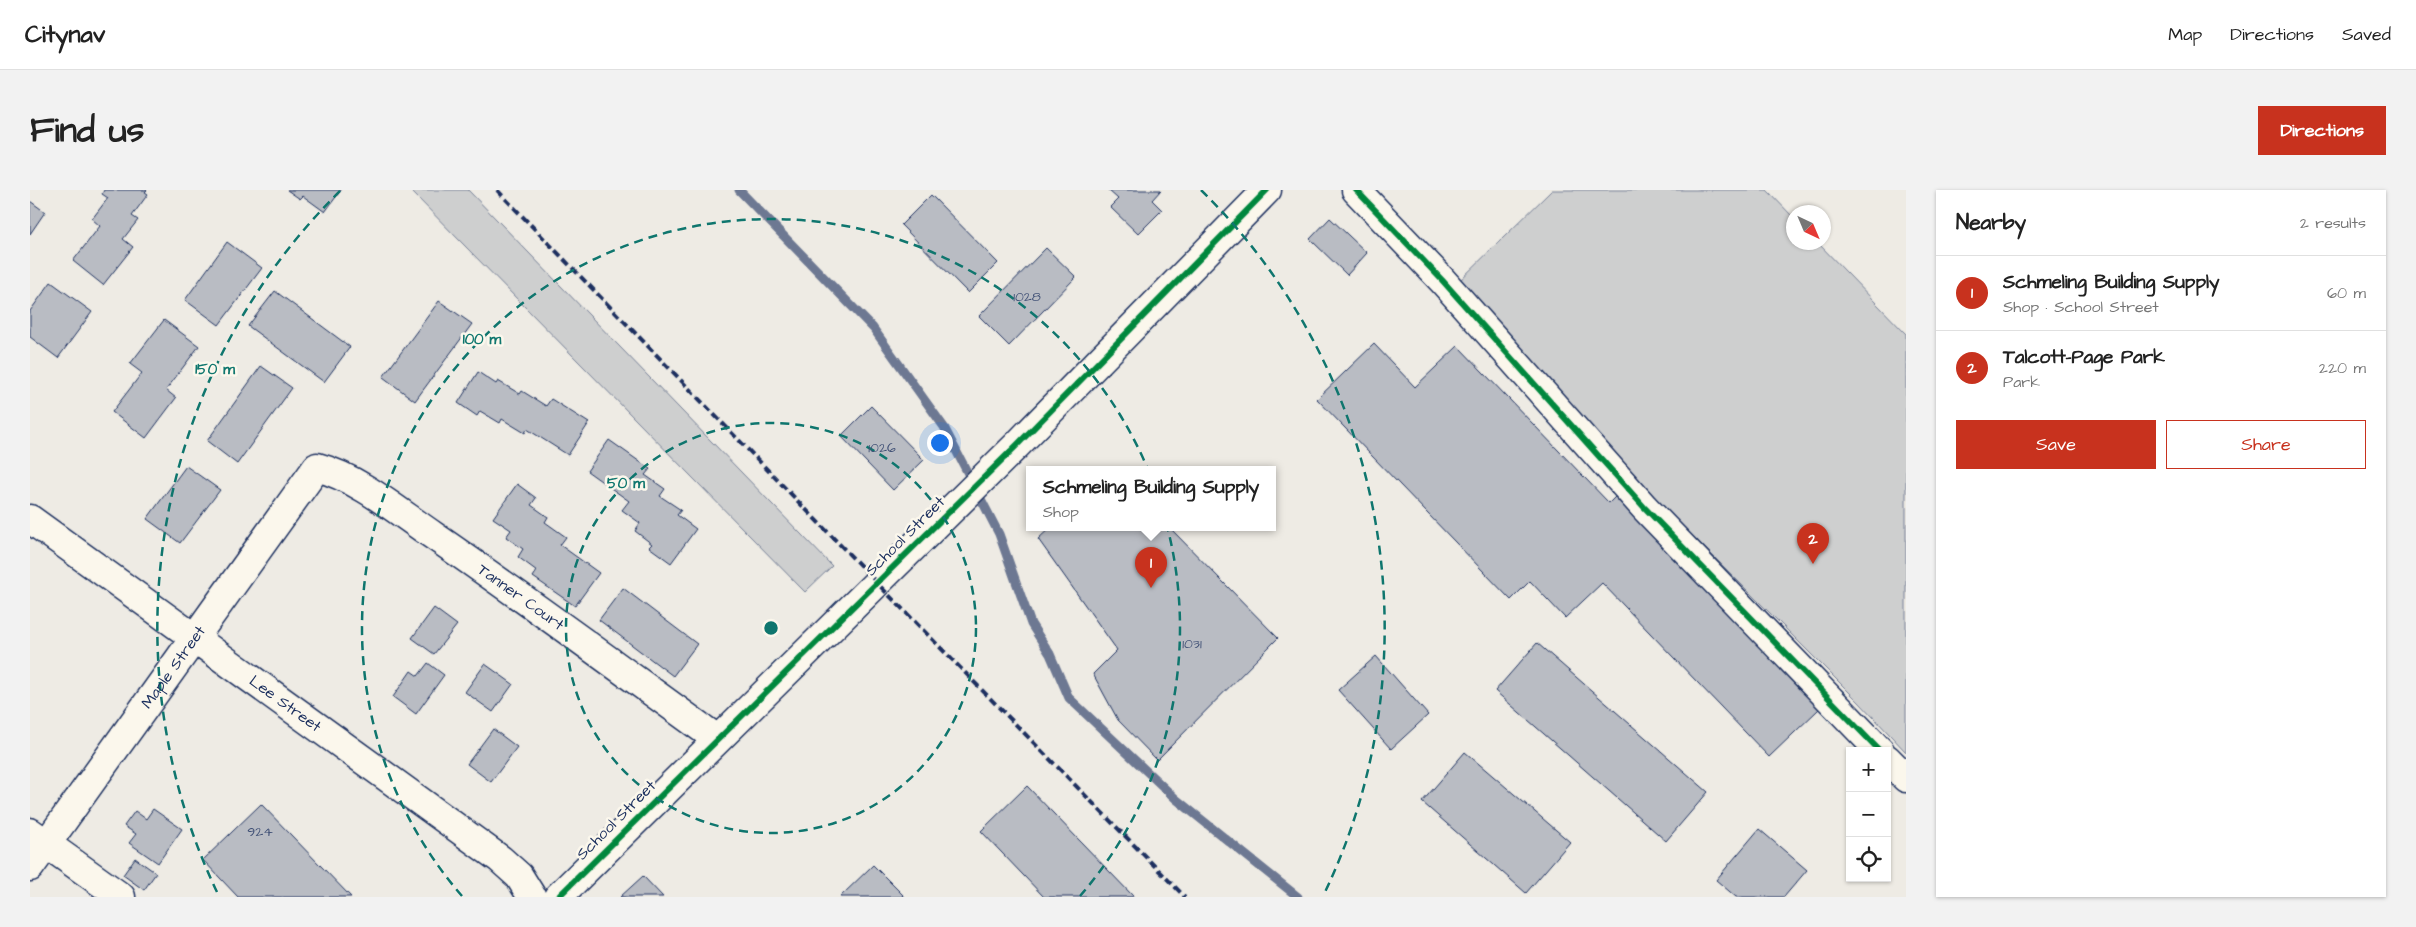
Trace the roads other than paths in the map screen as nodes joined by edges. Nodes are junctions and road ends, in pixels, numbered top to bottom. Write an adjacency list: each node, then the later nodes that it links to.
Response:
1 (1267, 190): 6 (street, School Street)
2 (1356, 190): 7 (street)
3 (317, 467): 5 (street, Maple Street); 6 (street, Tanner Court)
4 (30, 519): 5 (street, Lee Street)
5 (194, 638): 10 (street, Maple Street); 13 (street, Lee Street)
6 (718, 739): 14 (street, School Street)
7 (1876, 747)
8 (1891, 763): 9 (street)
9 (1906, 778)
10 (38, 838): 11 (street, Maple Street); 12 (street)
11 (30, 866)
12 (121, 897)
13 (532, 897)
14 (558, 897)

